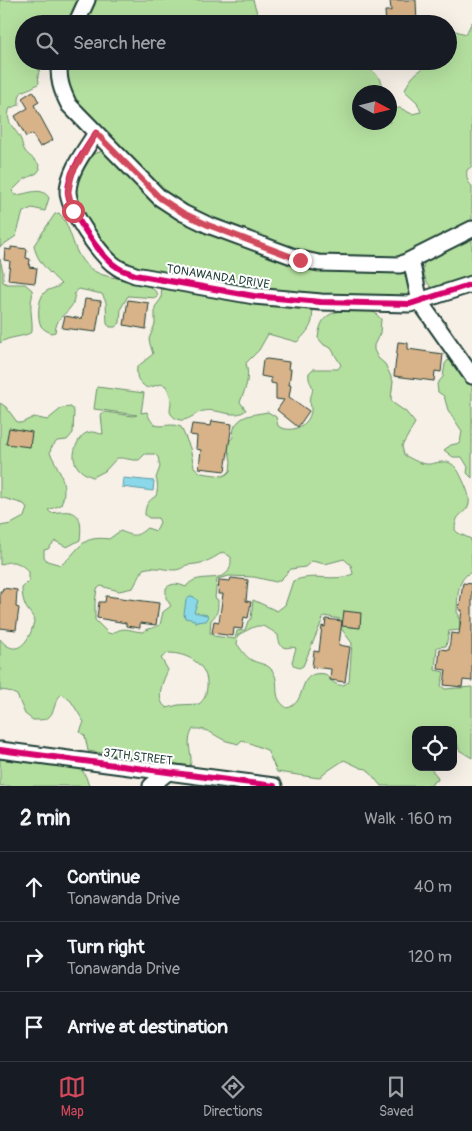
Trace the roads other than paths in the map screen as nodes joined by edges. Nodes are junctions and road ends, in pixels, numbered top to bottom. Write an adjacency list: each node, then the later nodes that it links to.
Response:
1 (87, 0): 2 (street)
2 (80, 15)
3 (59, 70): 4 (street)
4 (96, 133): 6 (street); 8 (street, TONAWANDA DRIVE)
5 (472, 229): 6 (street)
6 (411, 260): 8 (street)
7 (472, 284): 8 (street, TONAWANDA DRIVE)
8 (420, 302): 9 (street)
9 (472, 376)
10 (0, 750): 11 (street, 37TH STREET)
11 (168, 772): 12 (street); 13 (street, 37TH STREET)
12 (151, 786)
13 (274, 786)

